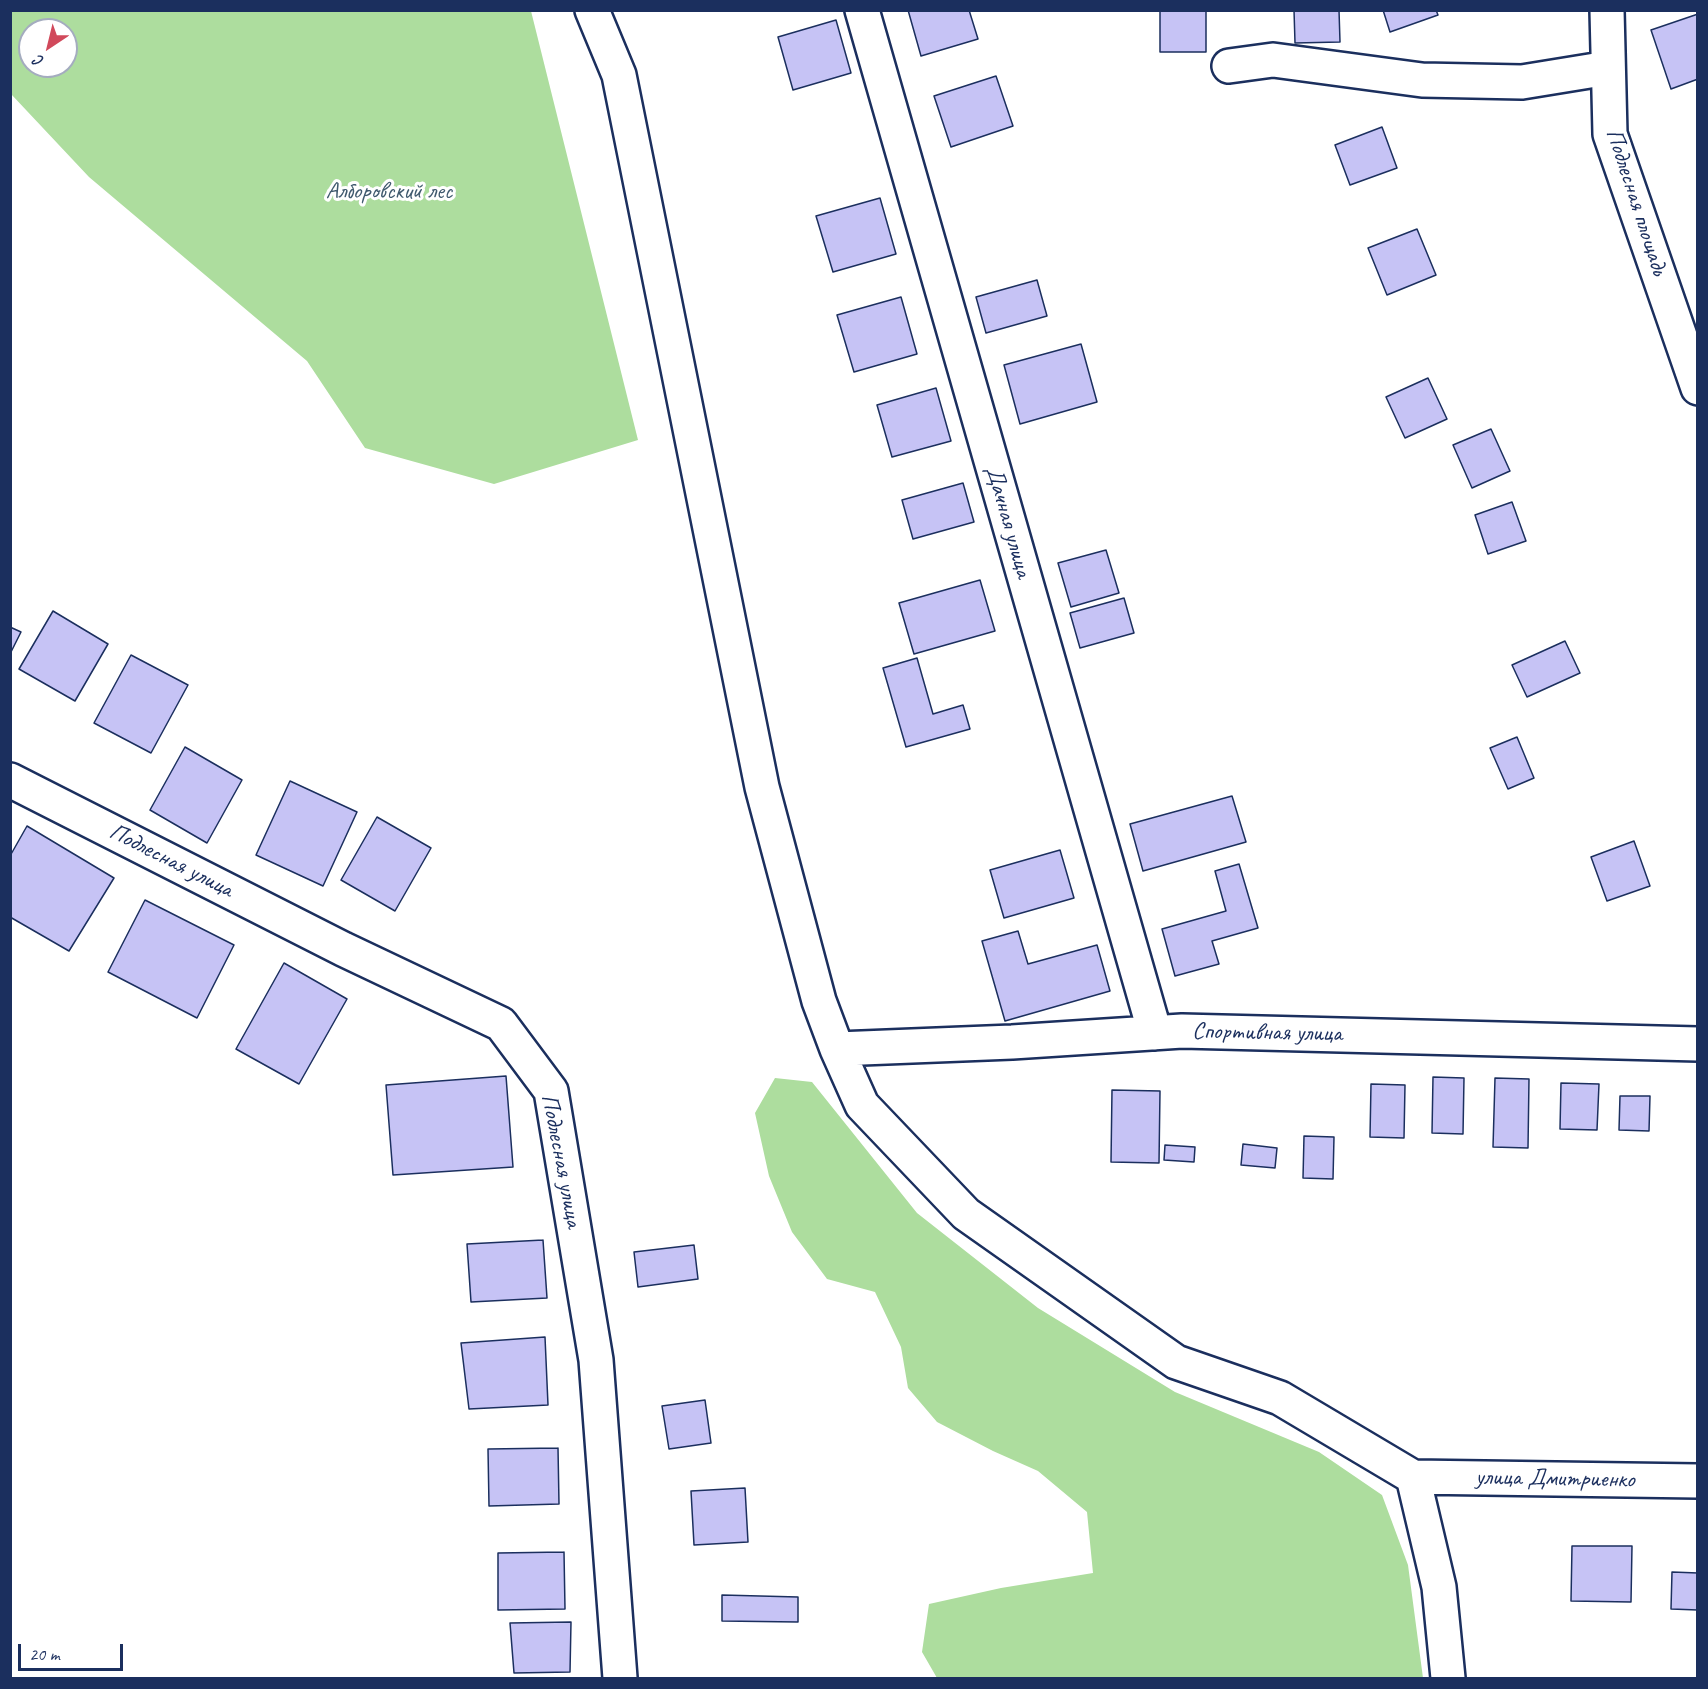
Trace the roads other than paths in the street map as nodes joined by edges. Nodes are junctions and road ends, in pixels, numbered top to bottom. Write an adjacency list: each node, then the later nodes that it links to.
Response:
1 (592, 10): 10 (street)
2 (862, 10): 8 (street, Дачная улица)
3 (1607, 10): 5 (street, Подлесная площадь)
4 (1229, 66): 5 (street)
5 (1608, 68): 6 (street, Подлесная площадь)
6 (1698, 388)
7 (10, 780): 13 (street, Подлесная улица)
8 (1155, 1033): 9 (street, Спортивная улица); 10 (street, Спортивная улица)
9 (1698, 1044)
10 (837, 1049): 11 (street)
11 (1413, 1478): 12 (street, улица Дмитриенко); 14 (street)
12 (1698, 1481)
13 (620, 1678)
14 (1448, 1678)

